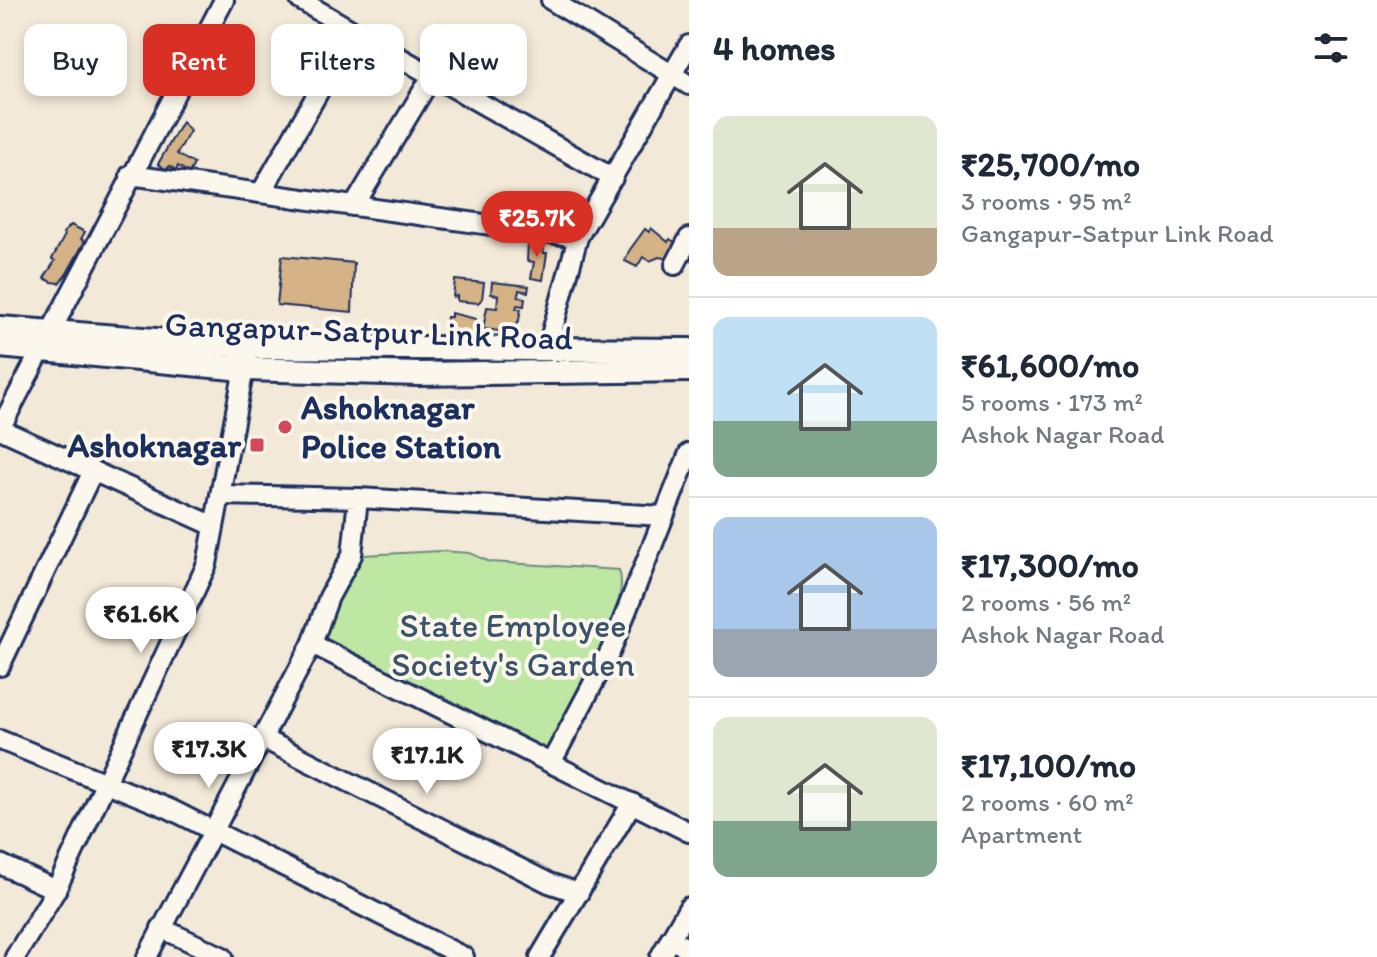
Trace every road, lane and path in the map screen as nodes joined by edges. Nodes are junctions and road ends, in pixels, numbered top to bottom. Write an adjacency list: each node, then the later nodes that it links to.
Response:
1 (224, 0): 10 (street)
2 (300, 0): 4 (street)
3 (551, 0): 6 (street)
4 (341, 24)
5 (689, 45): 6 (street)
6 (681, 80): 11 (street)
7 (316, 96): 12 (street)
8 (420, 96): 13 (street)
9 (467, 96): 11 (street)
10 (130, 175): 12 (street); 18 (street)
11 (613, 178): 14 (street)
12 (261, 193): 13 (street)
13 (354, 206): 14 (street)
14 (578, 237): 20 (street)
15 (689, 238): 16 (street)
16 (675, 265)
17 (0, 328): 18 (main road, Gangapur-Satpur Link Road)
18 (46, 339): 19 (main road, Gangapur-Satpur Link Road); 22 (main road, Gangapur-Satpur Link Road); 24 (street)
19 (0, 346)
20 (547, 350): 21 (main road, Gangapur-Satpur Link Road); 22 (main road, Gangapur-Satpur Link Road)
21 (689, 350)
22 (246, 358): 23 (main road, Gangapur-Satpur Link Road); 27 (street)
23 (689, 370)
24 (0, 429): 26 (street)
25 (689, 453): 29 (street)
26 (93, 471): 30 (street); 32 (street)
27 (220, 495): 28 (street); 30 (street)
28 (358, 498): 29 (street); 31 (street)
29 (663, 516): 35 (street)
30 (214, 526): 36 (street)
31 (312, 644): 33 (street); 35 (street)
32 (0, 666)
33 (260, 737): 38 (street); 42 (street)
34 (0, 740): 36 (street)
35 (551, 763): 37 (street)
36 (104, 784): 38 (street); 41 (street)
37 (632, 803): 39 (street); 42 (street)
38 (210, 832): 44 (street); 50 (street)
39 (689, 832)
40 (0, 864): 41 (street)
41 (56, 890): 47 (street)
42 (579, 893): 51 (street)
43 (689, 907): 45 (street)
44 (161, 928): 48 (street); 49 (street)
45 (670, 939): 46 (street); 52 (street)
46 (689, 949)
47 (15, 957)
48 (147, 957)
49 (223, 957)
50 (464, 957)
51 (540, 957)
52 (660, 957)

